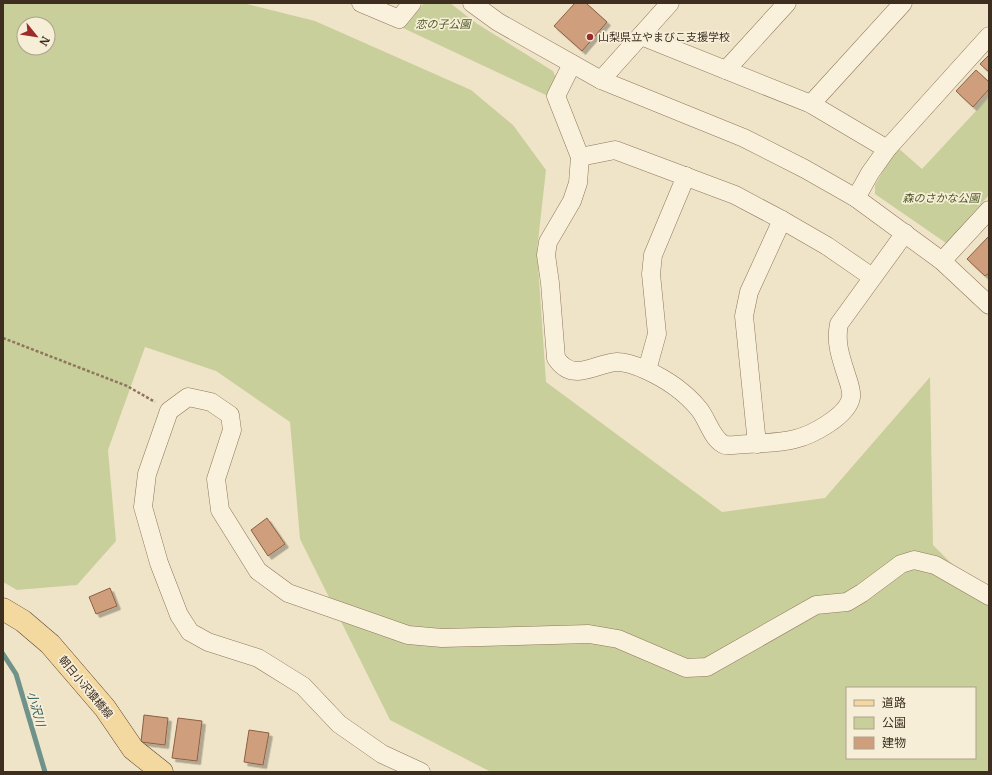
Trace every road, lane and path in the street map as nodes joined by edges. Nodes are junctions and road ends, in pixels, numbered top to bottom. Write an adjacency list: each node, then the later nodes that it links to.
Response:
1 (361, 3): 2 (street)
2 (412, 3)
3 (472, 3): 9 (street)
4 (670, 3): 7 (street)
5 (787, 3): 10 (street)
6 (903, 3): 12 (street)
7 (641, 36): 10 (street); 11 (street)
8 (989, 36): 13 (street)
9 (572, 64): 11 (street); 14 (street)
10 (726, 70): 12 (street)
11 (602, 80): 16 (street)
12 (811, 104): 13 (street)
13 (887, 149): 16 (street)
14 (580, 157): 15 (street); 24 (street)
15 (686, 176): 18 (street); 24 (street)
16 (856, 198): 19 (street)
17 (986, 218): 20 (street)
18 (782, 220): 21 (street); 26 (street)
19 (905, 233): 20 (street); 21 (street)
20 (942, 261): 22 (street)
21 (872, 277): 26 (street)
22 (989, 305)
23 (3, 338): 25 (path)
24 (647, 370): 26 (street)
25 (169, 411): 27 (street); 30 (street)
26 (757, 444)
27 (989, 596)
28 (3, 609): 29 (main road, 朝日小沢猿橋線)
29 (162, 772)
30 (421, 772)

